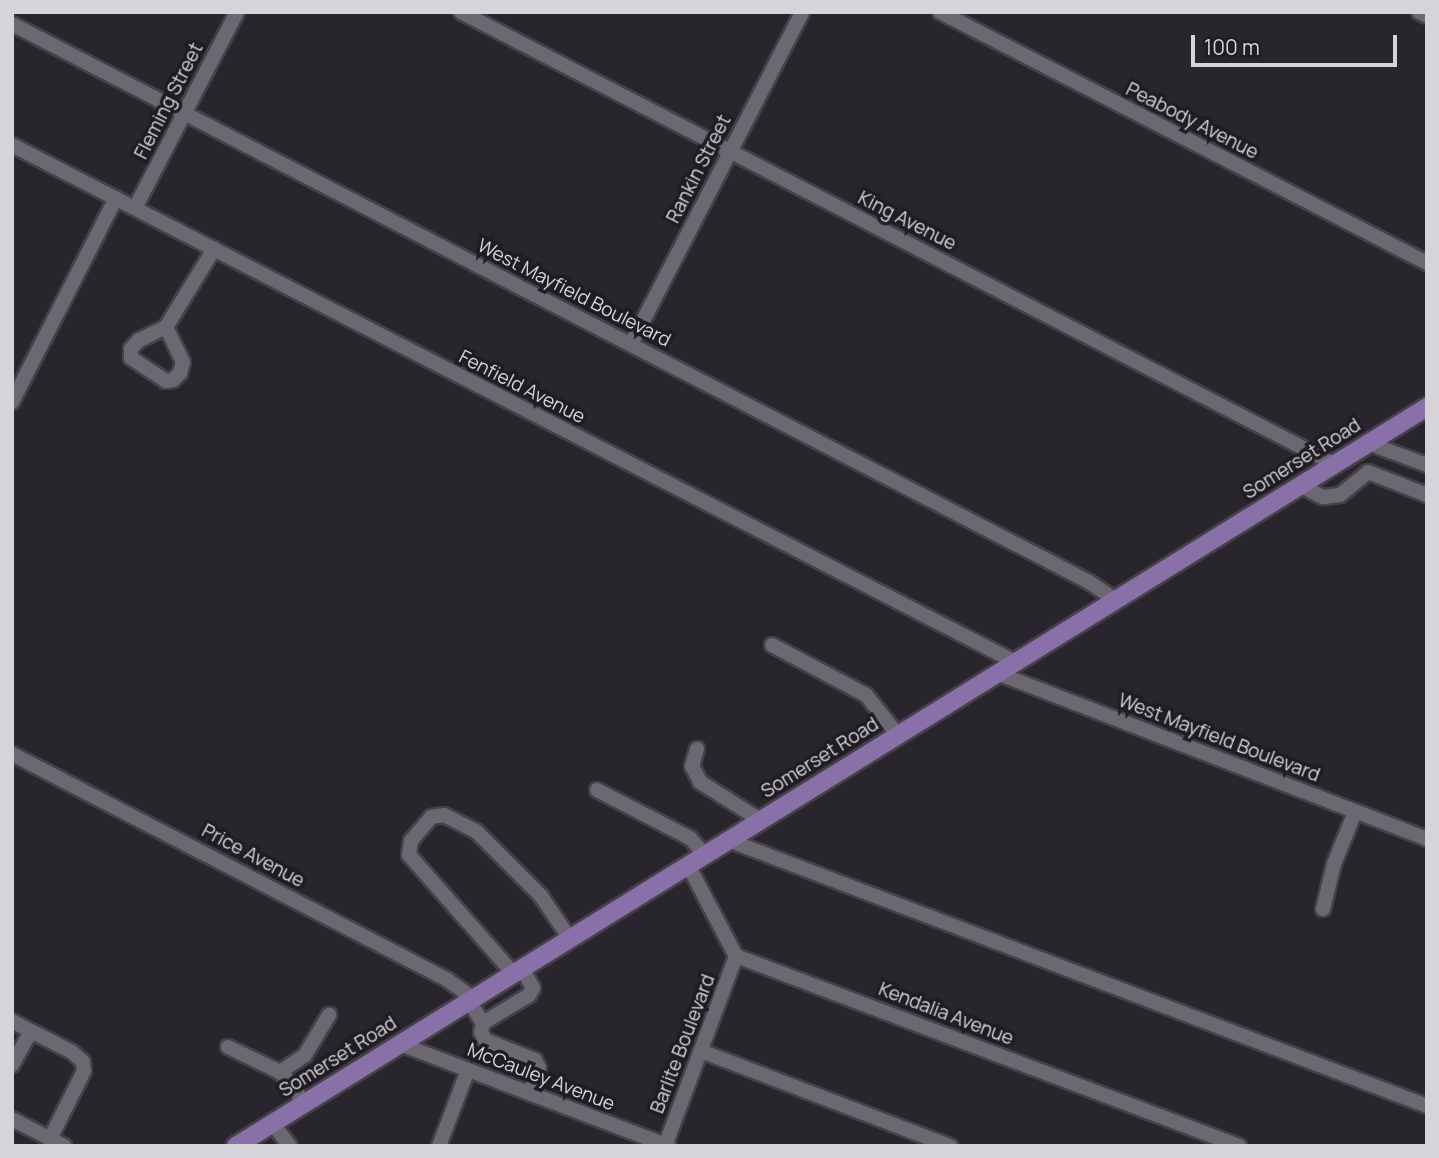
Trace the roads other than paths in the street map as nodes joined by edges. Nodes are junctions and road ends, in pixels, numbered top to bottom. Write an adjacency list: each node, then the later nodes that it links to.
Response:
1 (237, 12): 8 (street, Fleming Street)
2 (461, 12): 10 (street, King Avenue)
3 (802, 12): 10 (street, Rankin Street)
4 (940, 12): 14 (street, Peabody Avenue)
5 (1419, 12): 6 (street)
6 (1427, 16)
7 (12, 24): 8 (street, West Mayfield Boulevard)
8 (185, 113): 12 (street, Fleming Street); 16 (street, West Mayfield Boulevard)
9 (12, 145): 11 (street, Fenfield Avenue)
10 (730, 151): 16 (street, Rankin Street); 20 (street, King Avenue)
11 (116, 198): 12 (street, Fenfield Avenue); 17 (street)
12 (135, 208): 13 (street, Fenfield Avenue)
13 (214, 249): 15 (street); 26 (street, Fenfield Avenue)
14 (1427, 263)
15 (166, 327)
16 (631, 344): 24 (street, West Mayfield Boulevard)
17 (12, 402)
18 (1427, 407): 19 (main road, Somerset Road)
19 (1368, 443): 20 (main road, Somerset Road); 21 (street)
20 (1334, 464): 22 (main road, Somerset Road)
21 (1427, 465)
22 (1300, 485): 23 (street); 24 (main road, Somerset Road)
23 (1427, 495)
24 (1116, 600): 26 (main road, Somerset Road)
25 (772, 645): 28 (street)
26 (1015, 662): 27 (main road, Somerset Road)
27 (997, 673): 28 (main road, Somerset Road); 32 (street, West Mayfield Boulevard)
28 (898, 735): 33 (main road, Somerset Road)
29 (696, 749): 33 (street)
30 (12, 754): 42 (street, Price Avenue)
31 (597, 790): 36 (street)
32 (1355, 812): 34 (street, West Mayfield Boulevard); 38 (street)
33 (760, 820): 35 (main road, Somerset Road)
34 (1427, 839)
35 (728, 840): 36 (main road, Somerset Road); 55 (street)
36 (705, 855): 37 (main road, Somerset Road)
37 (688, 865): 39 (main road, Somerset Road); 40 (street)
38 (1323, 909)
39 (570, 939): 41 (main road, Somerset Road); 41 (street)
40 (736, 956): 49 (street, Barlite Boulevard); 64 (street, Kendalia Avenue)
41 (517, 971): 42 (main road, Somerset Road); 45 (street)
42 (471, 1000): 45 (street); 47 (main road, Somerset Road)
43 (329, 1015): 52 (street)
44 (12, 1021): 46 (street)
45 (483, 1023): 53 (street)
46 (32, 1031): 50 (street); 58 (street)
47 (400, 1044): 51 (street, McCauley Avenue); 54 (main road, Somerset Road)
48 (228, 1047): 52 (street)
49 (701, 1051): 59 (street, Barlite Boulevard); 63 (street)
50 (12, 1065)
51 (468, 1070): 53 (street, McCauley Avenue); 62 (street)
52 (280, 1072): 54 (street)
53 (530, 1093): 59 (street, McCauley Avenue)
54 (304, 1104): 57 (main road, Somerset Road)
55 (1427, 1106)
56 (12, 1119): 58 (street)
57 (272, 1123): 60 (main road, Somerset Road); 61 (street)
58 (57, 1142)
59 (666, 1145)
60 (236, 1146)
61 (290, 1146)
62 (439, 1146)
63 (950, 1146)
64 (1239, 1146)

